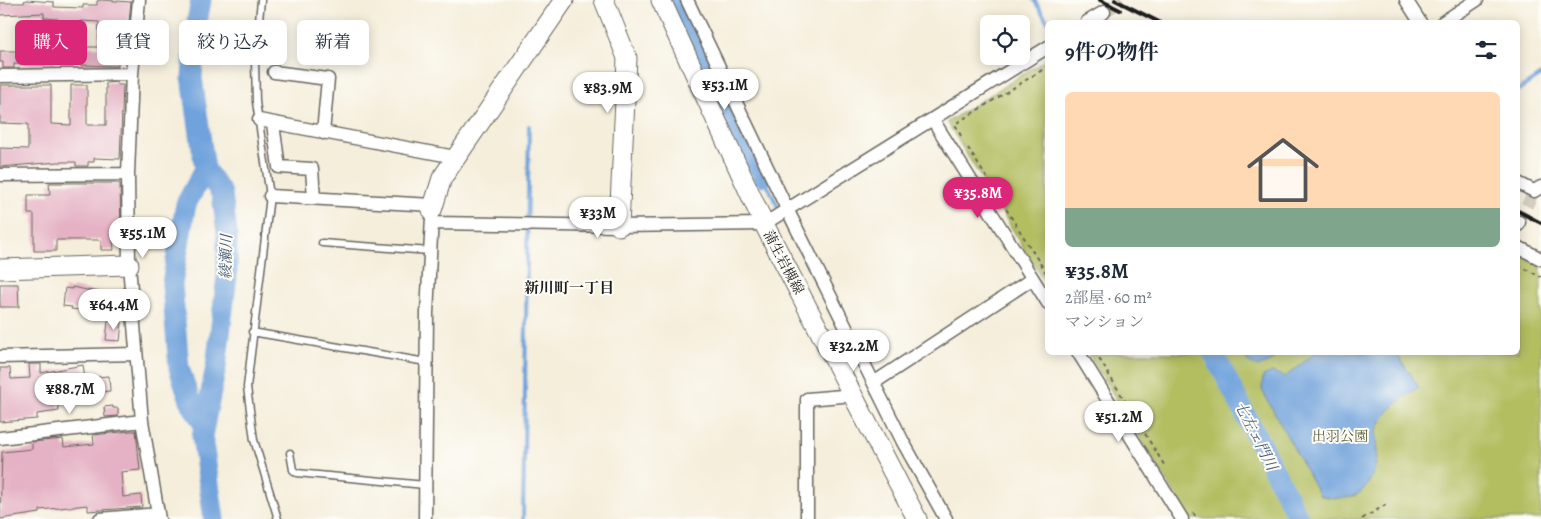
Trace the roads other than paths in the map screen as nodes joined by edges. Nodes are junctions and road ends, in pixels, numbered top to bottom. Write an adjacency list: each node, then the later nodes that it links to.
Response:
1 (139, 0): 15 (street)
2 (261, 0): 17 (lane)
3 (564, 0): 21 (street)
4 (604, 0): 31 (street)
5 (662, 0): 30 (street, 蒲生岩槻線)
6 (687, 0): 28 (street)
7 (1406, 0): 11 (street)
8 (1476, 0): 12 (street)
9 (1104, 12): 10 (street)
10 (1090, 20)
11 (1419, 20)
12 (1446, 20)
13 (1045, 50): 18 (street)
14 (274, 72): 20 (street)
15 (132, 74): 16 (street); 22 (street)
16 (0, 76)
17 (259, 120): 19 (street); 26 (lane)
18 (933, 120): 28 (street); 38 (street)
19 (273, 124): 20 (street); 27 (street)
20 (323, 133): 21 (street)
21 (455, 157): 29 (street)
22 (128, 174): 23 (street); 36 (street)
23 (0, 176)
24 (1520, 184): 25 (street)
25 (1541, 187)
26 (270, 196): 27 (street); 40 (lane)
27 (314, 198): 29 (street)
28 (788, 211): 30 (street); 45 (street)
29 (432, 213): 31 (street); 34 (street)
30 (764, 224): 31 (street); 46 (street, 蒲生岩槻線)
31 (619, 226)
32 (322, 243): 34 (lane)
33 (1520, 248): 35 (street)
34 (430, 251): 44 (street)
35 (1541, 259)
36 (129, 266): 37 (street); 41 (street)
37 (0, 269)
38 (1032, 279): 39 (street); 45 (street)
39 (1045, 298)
40 (252, 332): 44 (lane); 54 (lane)
41 (136, 354): 43 (street); 47 (street)
42 (1080, 355): 51 (street)
43 (0, 356)
44 (426, 362): 50 (street)
45 (875, 382): 58 (street)
46 (854, 394): 56 (street); 57 (street, 蒲生岩槻線)
47 (142, 421): 48 (street); 52 (street)
48 (0, 438)
49 (290, 453): 50 (lane)
50 (425, 485): 55 (street)
51 (1187, 515)
52 (158, 517): 53 (street)
53 (100, 519)
54 (278, 519)
55 (425, 519)
56 (807, 519)
57 (917, 519)
58 (946, 519)

